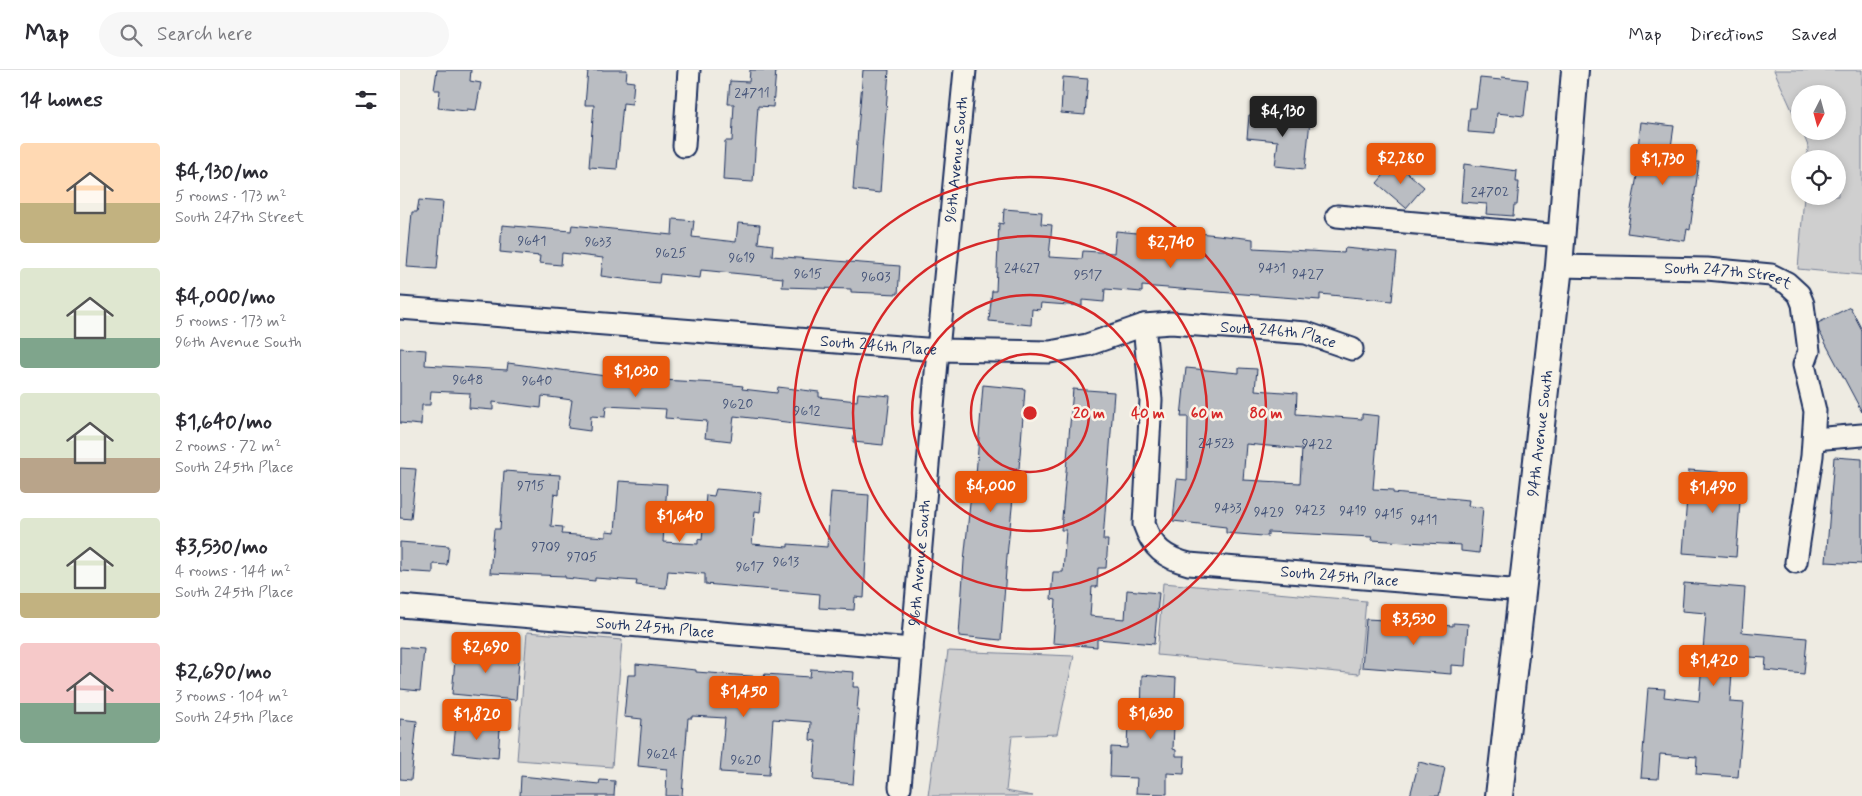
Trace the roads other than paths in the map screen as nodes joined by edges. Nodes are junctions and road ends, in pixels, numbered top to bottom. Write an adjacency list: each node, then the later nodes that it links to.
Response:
1 (689, 70): 4 (street)
2 (965, 70): 11 (street, 96th Avenue South)
3 (1575, 70): 6 (street, 94th Avenue South)
4 (684, 146)
5 (1337, 216): 6 (street)
6 (1562, 236): 7 (street, 94th Avenue South)
7 (1559, 266): 13 (street, South 247th Street); 15 (street, 94th Avenue South)
8 (400, 308): 11 (street, South 246th Place)
9 (1144, 325): 10 (street, South 246th Place); 11 (street, South 246th Place); 15 (street, South 245th Place)
10 (1352, 349)
11 (938, 350): 17 (street, 96th Avenue South)
12 (1862, 435): 13 (street)
13 (1814, 439): 14 (street, South 247th Street)
14 (1796, 562)
15 (1523, 591): 19 (street, 94th Avenue South)
16 (400, 606): 17 (street, South 245th Place)
17 (912, 649): 18 (street, 96th Avenue South)
18 (900, 786)
19 (1499, 796)

